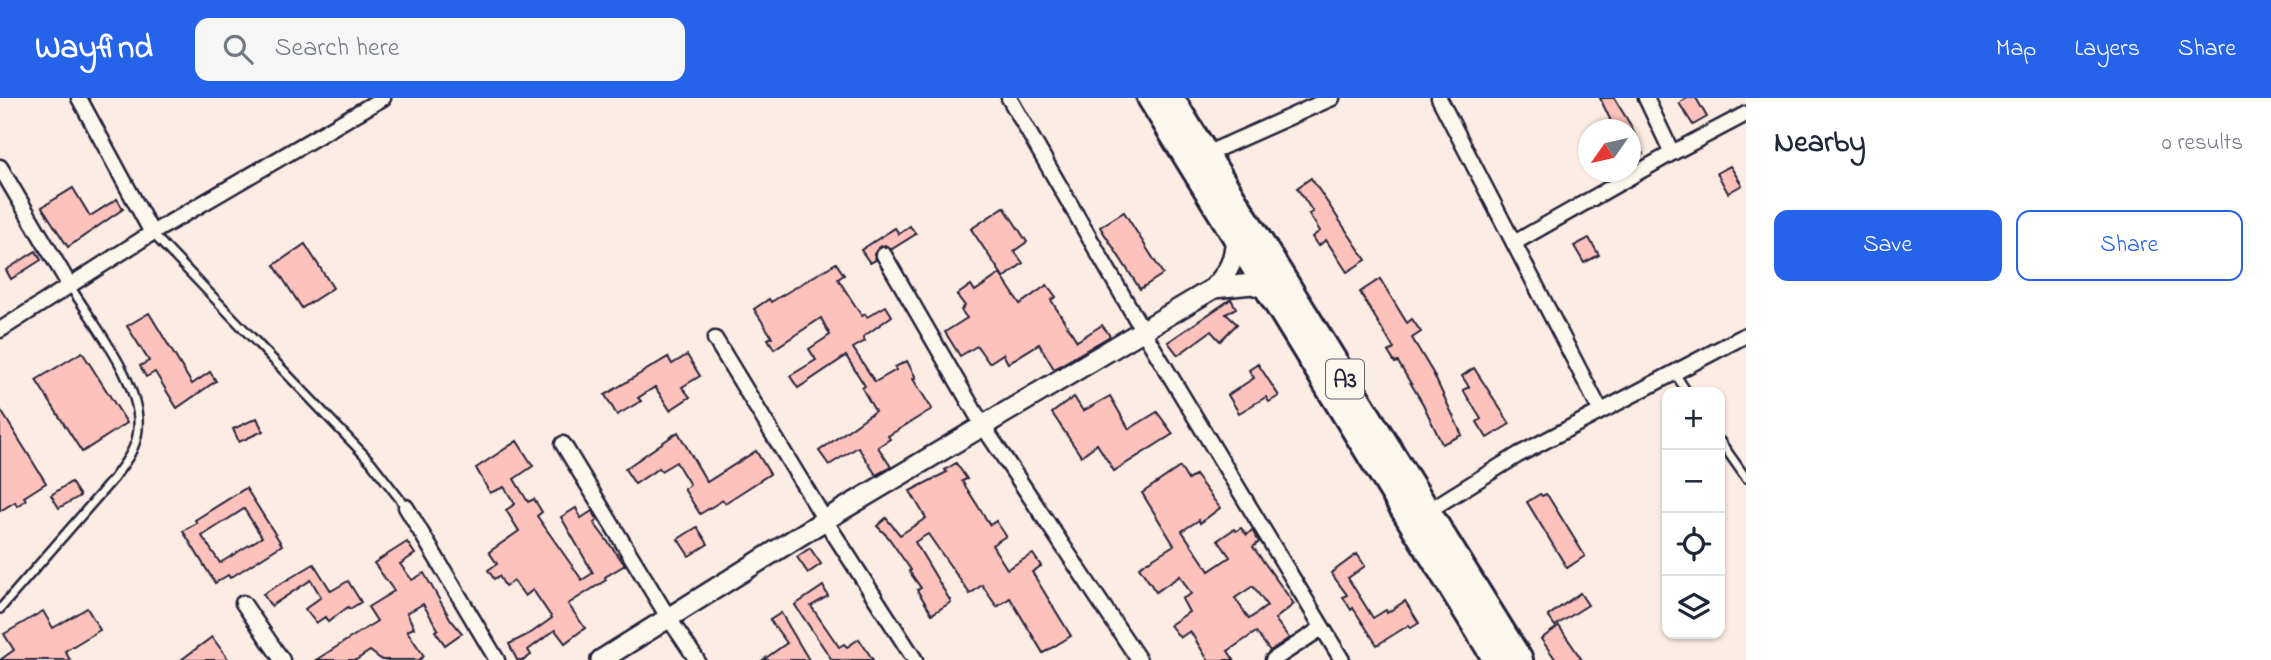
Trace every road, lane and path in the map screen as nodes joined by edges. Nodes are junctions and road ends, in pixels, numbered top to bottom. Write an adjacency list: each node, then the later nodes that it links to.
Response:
1 (79, 98): 13 (street)
2 (383, 98): 13 (street)
3 (1009, 98): 21 (street)
4 (1150, 98): 14 (highway, A3)
5 (1171, 98): 11 (highway, A3)
6 (1332, 98): 11 (street)
7 (1439, 98): 15 (street)
8 (1647, 98): 10 (street)
9 (1746, 114): 10 (street)
10 (1672, 153): 15 (street)
11 (1206, 154): 32 (highway, A3)
12 (0, 167): 17 (street)
13 (152, 233): 17 (street); 31 (lane)
14 (1236, 237): 18 (street); 19 (highway, A3)
15 (1514, 243): 26 (street)
16 (884, 255): 27 (street)
17 (70, 286): 20 (street); 35 (lane)
18 (1214, 288): 19 (street); 21 (street)
19 (1268, 289): 32 (highway, A3)
20 (0, 330)
21 (1143, 331): 27 (street); 37 (street)
22 (1746, 335): 24 (street)
23 (715, 339): 33 (street)
24 (1674, 372): 25 (lane); 26 (street)
25 (1684, 387)
26 (1600, 410): 32 (street)
27 (983, 426): 33 (street); 43 (street)
28 (563, 444): 36 (street)
29 (1725, 448): 30 (lane)
30 (1746, 478)
31 (406, 507): 39 (street)
32 (1419, 516): 46 (highway, A3); 47 (highway, A3)
33 (825, 520): 36 (street); 42 (street)
34 (243, 603): 38 (street)
35 (0, 609)
36 (668, 617): 40 (street); 41 (street)
37 (1322, 628): 44 (street); 45 (street)
38 (282, 660)
39 (497, 660)
40 (601, 660)
41 (698, 660)
42 (915, 660)
43 (1139, 660)
44 (1273, 660)
45 (1342, 660)
46 (1496, 660)
47 (1520, 660)

